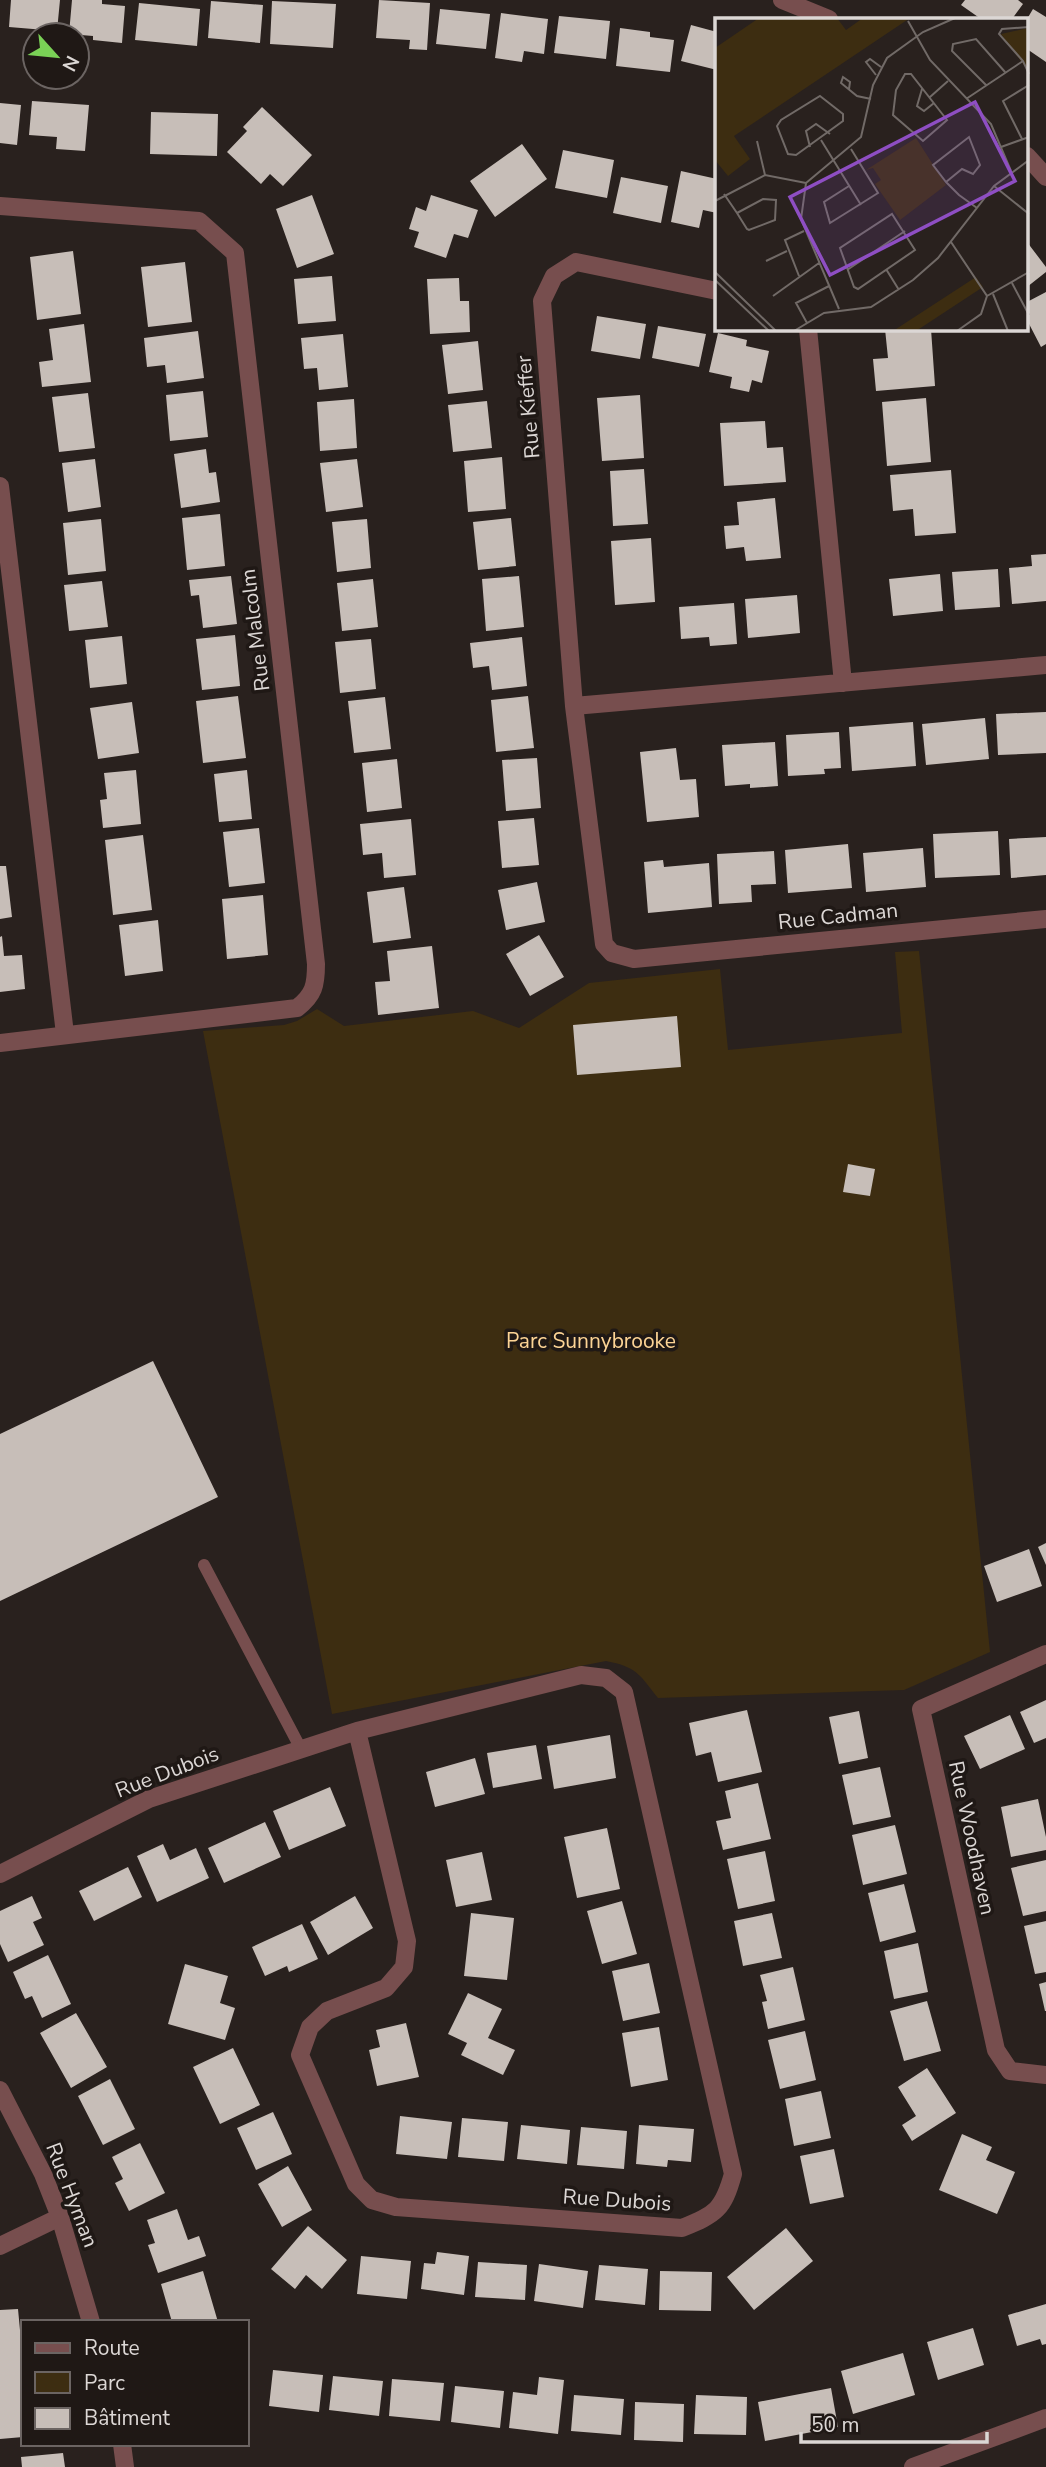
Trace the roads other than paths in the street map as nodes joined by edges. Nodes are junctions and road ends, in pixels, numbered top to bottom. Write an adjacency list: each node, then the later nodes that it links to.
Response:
1 (782, 0): 2 (street)
2 (827, 18)
3 (1028, 157): 4 (street)
4 (1046, 177)
5 (0, 206): 14 (street, Rue Malcolm)
6 (715, 291): 11 (street, Rue Kieffer)
7 (808, 331): 10 (street)
8 (0, 486): 14 (street)
9 (1046, 665): 10 (street)
10 (843, 682): 11 (street)
11 (574, 706): 13 (street, Rue Kieffer)
12 (1046, 919): 13 (street, Rue Cadman)
13 (634, 959)
14 (65, 1034): 15 (street, Rue Malcolm)
15 (0, 1043)
16 (204, 1565): 19 (lane)
17 (1046, 1654): 21 (street, Rue Woodhaven)
18 (357, 1731): 18 (street, Rue Dubois); 19 (street, Rue Dubois)
19 (301, 1749): 20 (street, Rue Dubois)
20 (0, 1874)
21 (1046, 2075)
22 (0, 2090): 23 (street, Rue Hyman)
23 (61, 2217): 24 (street); 25 (street, Rue Hyman)
24 (0, 2246)
25 (90, 2320)
26 (1046, 2418): 29 (street)
27 (122, 2446): 28 (street)
28 (125, 2467)
29 (913, 2467)

